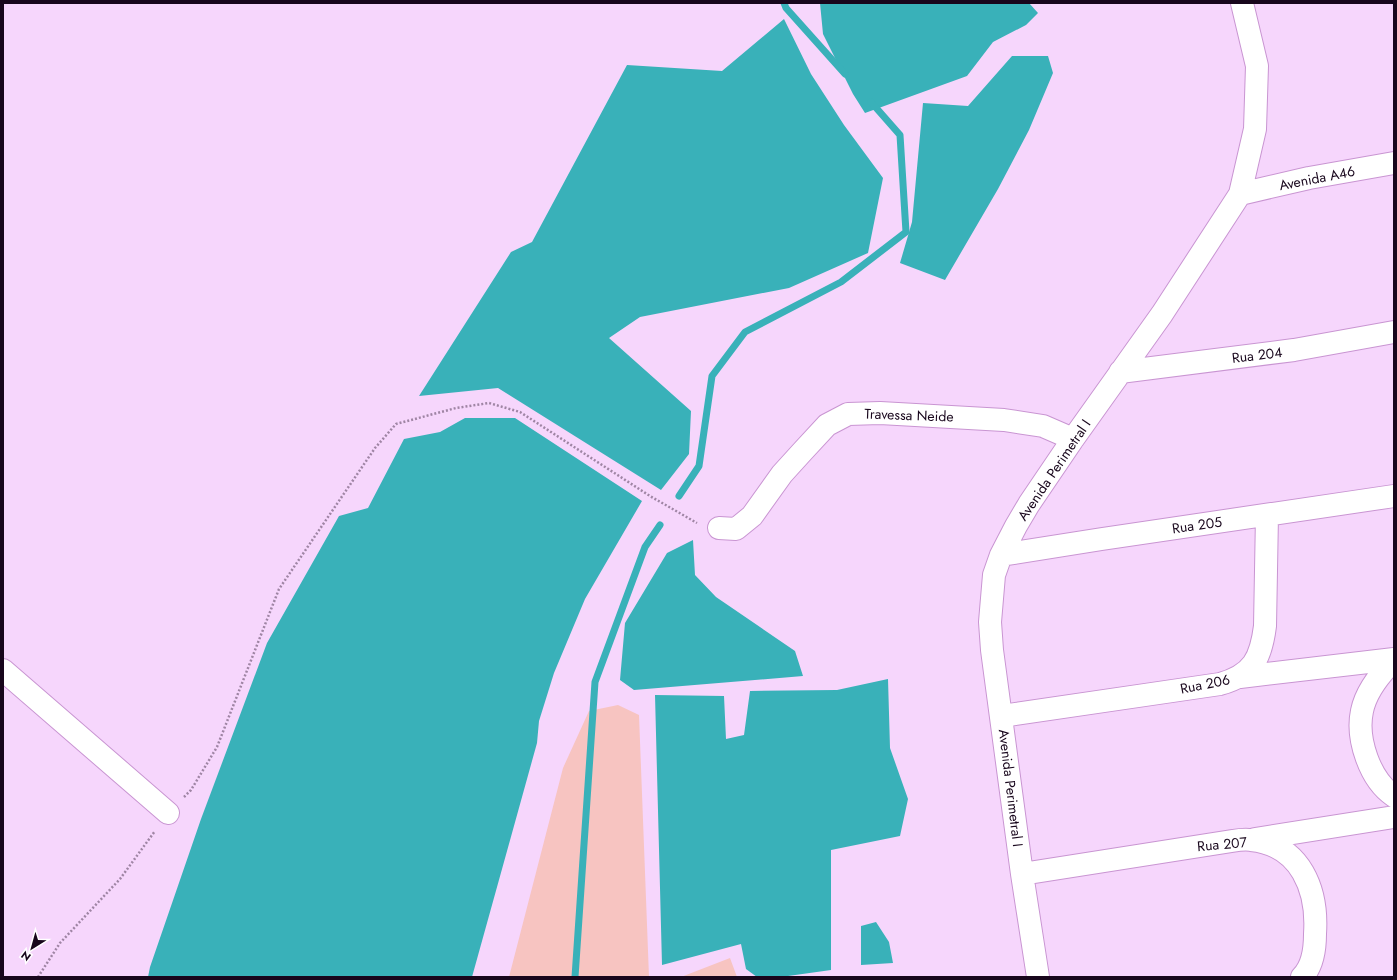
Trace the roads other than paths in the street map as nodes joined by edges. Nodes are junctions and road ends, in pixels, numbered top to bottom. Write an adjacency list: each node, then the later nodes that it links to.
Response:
1 (1242, 3): 3 (street, Avenida Perimetral I)
2 (1394, 163): 3 (street, Avenida A46)
3 (1240, 194): 5 (street, Avenida Perimetral I)
4 (1394, 332): 5 (street, Rua 204)
5 (1120, 372): 6 (street, Avenida Perimetral I)
6 (1073, 439): 9 (street, Travessa Neide); 10 (street, Avenida Perimetral I)
7 (1394, 496): 8 (street, Rua 205)
8 (1267, 515): 10 (street, Rua 205); 13 (street, Rua 206)
9 (719, 528)
10 (1001, 555): 14 (street, Avenida Perimetral I)
11 (1394, 659): 13 (street); 15 (street)
12 (3, 670): 16 (street)
13 (1240, 677): 14 (street, Rua 206)
14 (1002, 716): 19 (street, Avenida Perimetral I)
15 (1394, 796)
16 (168, 813)
17 (1394, 817): 18 (street)
18 (1251, 840): 19 (street, Rua 207); 21 (street, Rua 207)
19 (1022, 874): 20 (street, Avenida Perimetral I)
20 (1038, 977)
21 (1302, 977)

